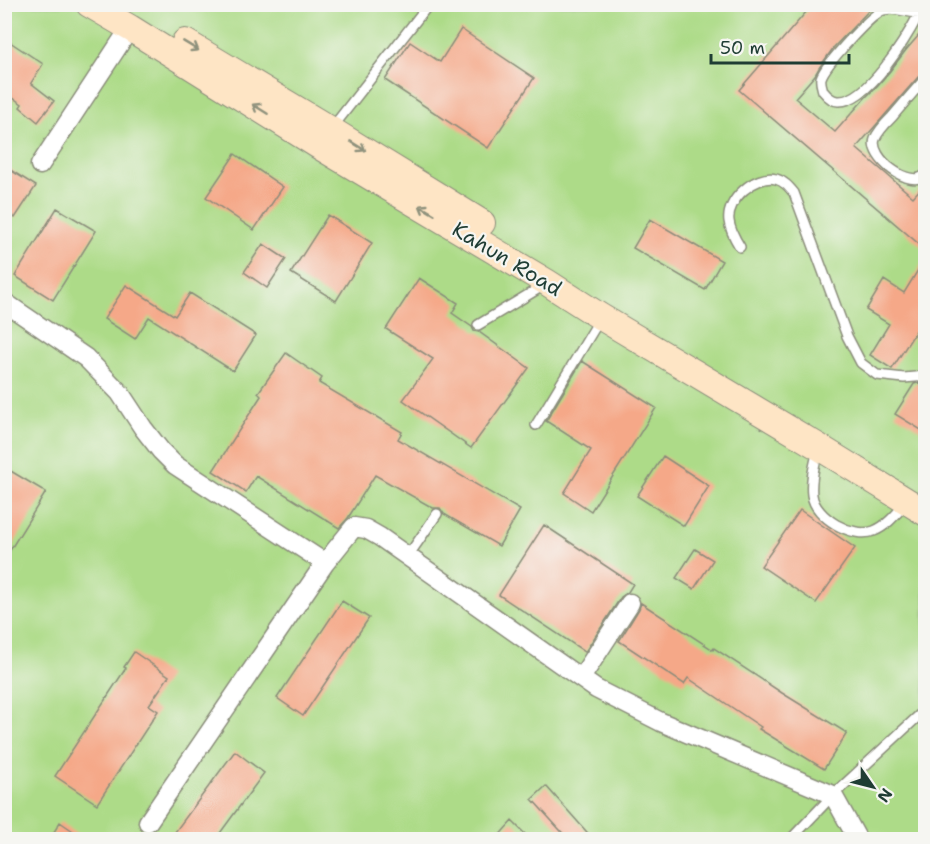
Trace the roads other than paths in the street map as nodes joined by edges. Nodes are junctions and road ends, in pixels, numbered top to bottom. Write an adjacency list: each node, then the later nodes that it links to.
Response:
1 (89, 4): 4 (street, Kahun Road)
2 (429, 4): 6 (lane)
3 (922, 13): 3 (lane)
4 (127, 16): 6 (street, Kahun Road); 7 (street)
5 (926, 78): 8 (lane)
6 (325, 138): 10 (street, Kahun Road, one-way to 6); 17 (street, Kahun Road, one-way to 17)
7 (40, 165)
8 (926, 174)
9 (740, 247): 14 (lane)
10 (548, 283): 12 (street, Kahun Road); 13 (lane)
11 (4, 302): 20 (street)
12 (601, 317): 15 (lane); 16 (street, Kahun Road)
13 (477, 325)
14 (926, 376)
15 (536, 425)
16 (819, 447): 17 (street, Kahun Road); 17 (lane)
17 (919, 502)
18 (437, 514): 19 (lane)
19 (408, 556): 20 (street); 22 (street)
20 (325, 563): 25 (street)
21 (630, 603): 22 (street)
22 (580, 678): 24 (street)
23 (926, 710): 24 (lane)
24 (833, 795): 26 (street); 27 (lane)
25 (148, 822)
26 (852, 837)
27 (790, 840)

